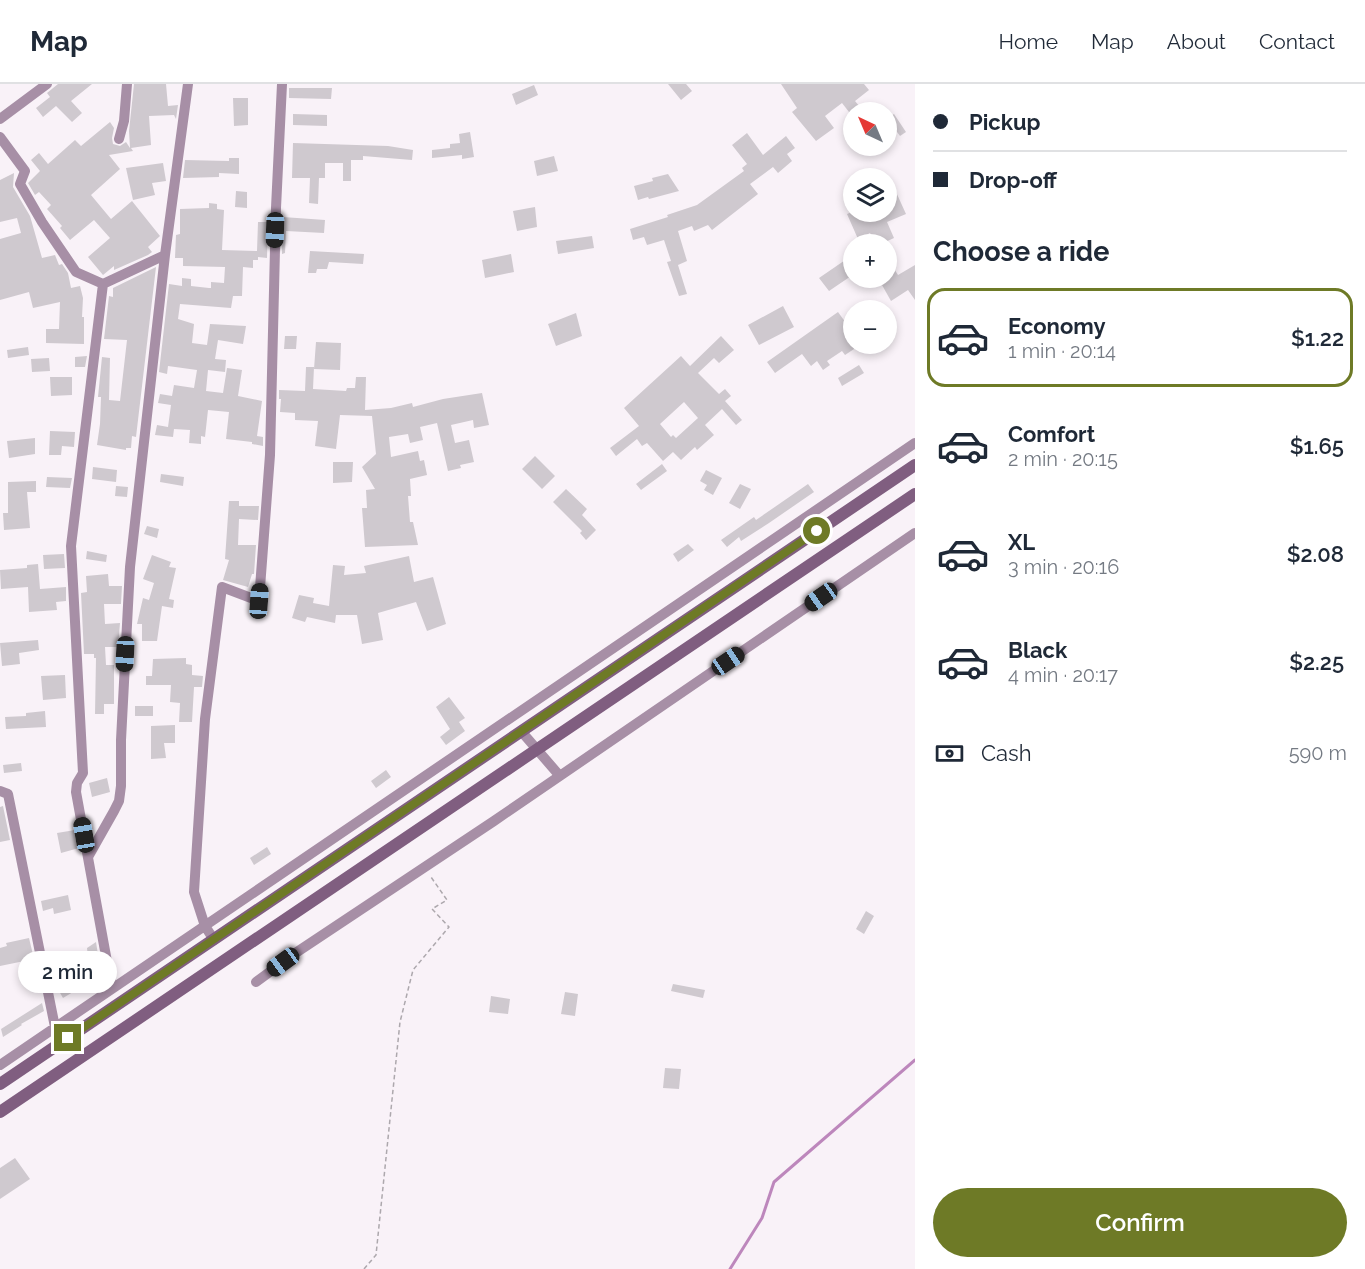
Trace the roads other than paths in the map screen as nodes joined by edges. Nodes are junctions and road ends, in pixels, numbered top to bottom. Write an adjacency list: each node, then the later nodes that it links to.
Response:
1 (46, 84): 5 (street)
2 (127, 84): 7 (street)
3 (188, 84): 8 (street)
4 (282, 84): 19 (street)
5 (0, 119)
6 (0, 137): 9 (street)
7 (118, 139)
8 (165, 255): 9 (street); 18 (street)
9 (103, 284): 18 (street)
10 (915, 443): 19 (street)
11 (915, 465): 14 (main road)
12 (915, 494): 15 (main road)
13 (915, 533): 16 (street)
14 (521, 731): 15 (street); 20 (main road)
15 (537, 748): 16 (street); 25 (main road)
16 (559, 775): 21 (street)
17 (0, 791): 24 (street)
18 (88, 856): 22 (street)
19 (205, 926): 20 (street); 22 (street)
20 (214, 940): 23 (main road)
21 (256, 982)
22 (112, 989): 24 (street)
23 (102, 1015): 25 (main road); 27 (main road)
24 (55, 1028): 26 (street)
25 (114, 1035): 28 (main road)
26 (0, 1065)
27 (0, 1084)
28 (0, 1112)

